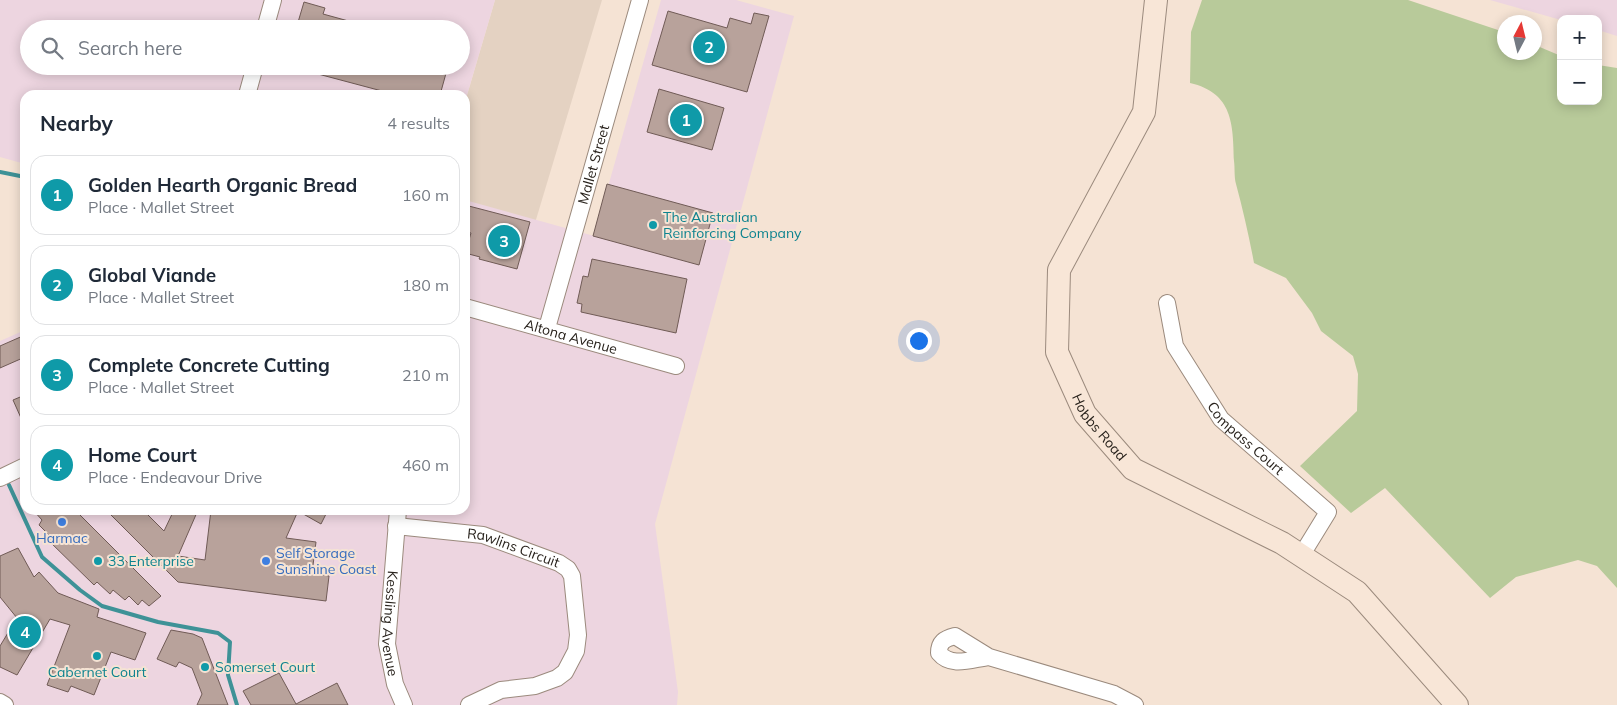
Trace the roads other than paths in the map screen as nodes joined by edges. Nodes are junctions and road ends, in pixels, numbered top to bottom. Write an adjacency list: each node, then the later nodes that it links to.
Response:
1 (273, 0): 4 (street)
2 (640, 0): 9 (street, Mallet Street)
3 (1156, 0): 14 (street, Hobbs Road)
4 (267, 20)
5 (253, 75): 6 (street)
6 (248, 90)
7 (1167, 303): 14 (street, Compass Court)
8 (470, 310): 9 (street, Altona Avenue)
9 (548, 328): 10 (street, Altona Avenue)
10 (676, 366)
11 (20, 468): 12 (street)
12 (0, 478)
13 (397, 518): 18 (street, Kessling Avenue); 19 (street, Rawlins Circuit)
14 (1301, 556): 21 (street, Hobbs Road)
15 (990, 657): 20 (street)
16 (0, 702): 17 (street)
17 (5, 705)
18 (404, 705)
19 (469, 705)
20 (1135, 705)
21 (1457, 705)

